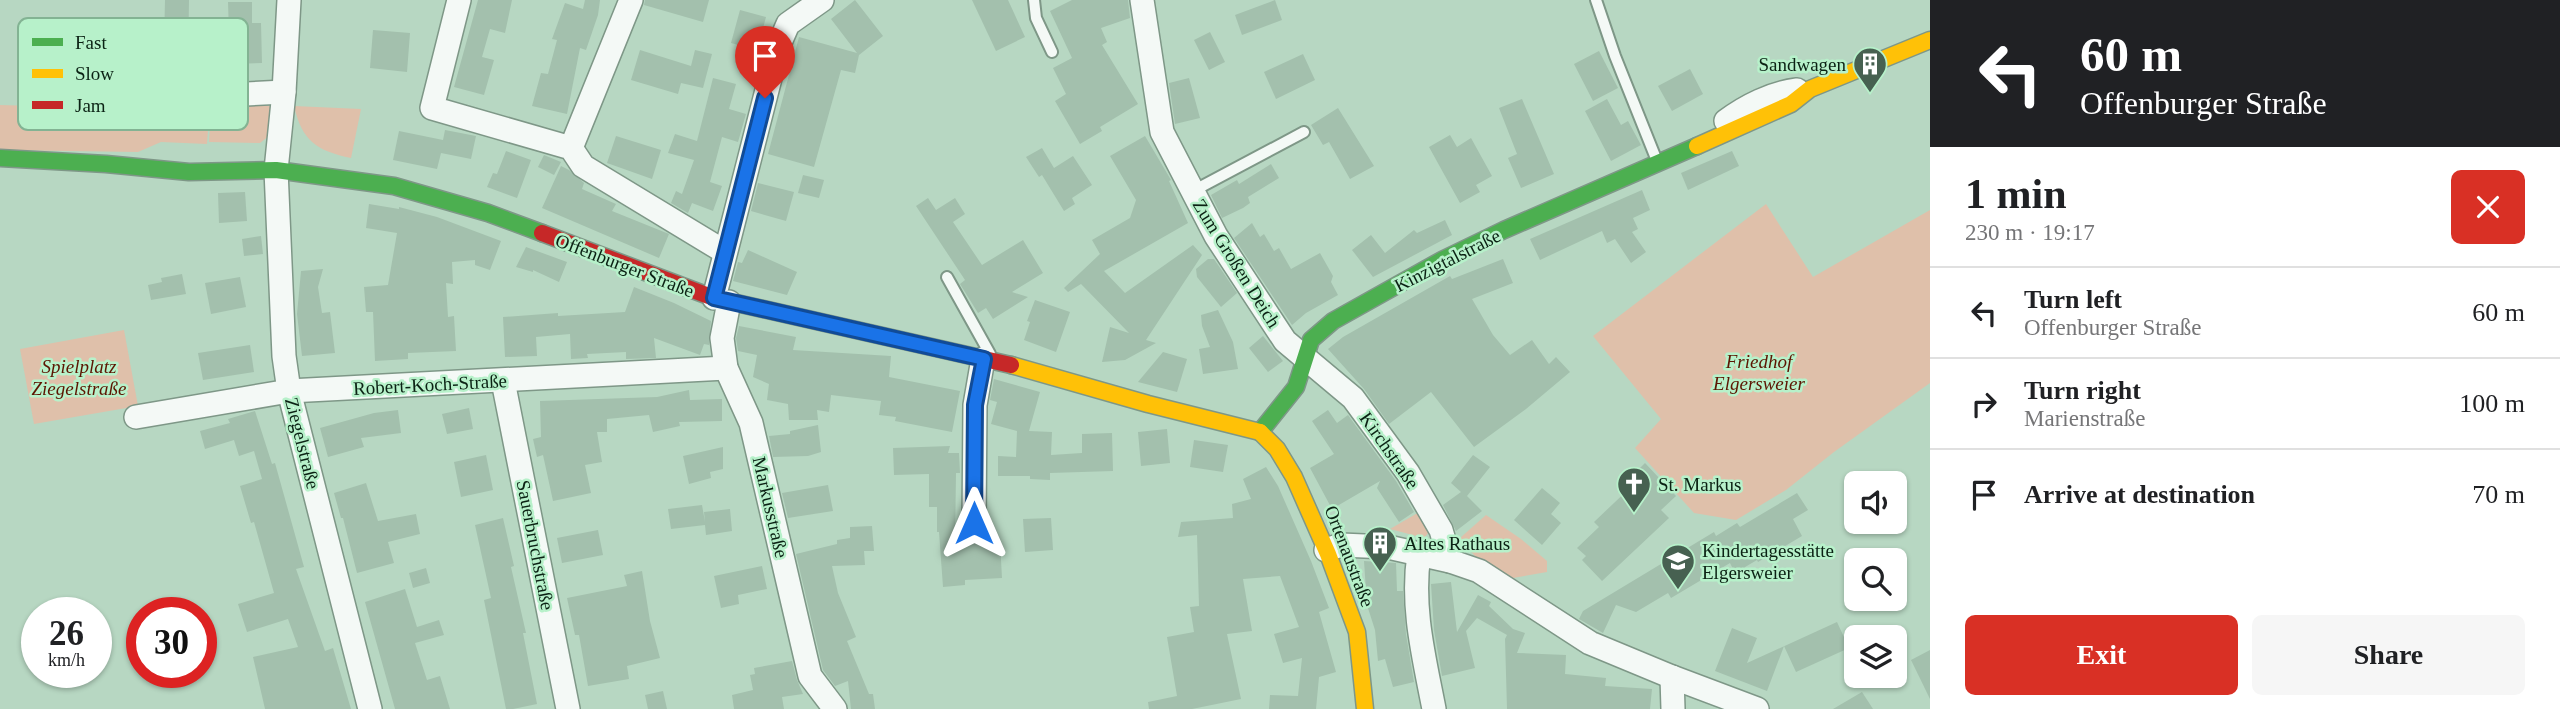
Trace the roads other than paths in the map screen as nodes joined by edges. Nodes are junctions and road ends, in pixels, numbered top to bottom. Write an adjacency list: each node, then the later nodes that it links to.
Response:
1 (289, 0): 11 (street, Ziegelstraße)
2 (458, 0): 14 (street)
3 (631, 0): 14 (street)
4 (822, 0): 24 (street, Markusstraße)
5 (1034, 0): 9 (lane)
6 (1142, 0): 23 (street, Zum Großen Deich)
7 (1596, 0): 21 (lane)
8 (1930, 40): 10 (street, Kinzigtalstraße)
9 (1052, 52)
10 (1810, 89): 15 (street, Kinzigtalstraße)
11 (284, 92): 12 (street); 18 (street, Ziegelstraße)
12 (248, 94)
13 (1304, 132): 23 (lane)
14 (571, 148): 24 (street)
15 (1689, 150): 21 (street, Kinzigtalstraße)
16 (166, 154): 20 (street, Offenburger Straße)
17 (0, 158): 20 (street, Offenburger Straße)
18 (277, 158): 20 (street, Offenburger Straße); 22 (street, Offenburger Straße); 31 (street, Ziegelstraße)
19 (336, 161): 22 (street, Offenburger Straße)
20 (106, 164)
21 (1658, 164): 27 (street, Kinzigtalstraße)
22 (394, 186): 26 (street, Offenburger Straße)
23 (1193, 191): 27 (street, Zum Großen Deich)
24 (726, 253): 26 (street, Markusstraße)
25 (947, 277): 28 (lane)
26 (721, 300): 28 (street, Offenburger Straße); 29 (street, Markusstraße)
27 (1304, 358): 33 (street, Kinzigtalstraße); 37 (street, Kirchstraße)
28 (989, 359): 33 (street, Offenburger Straße); 34 (street)
29 (726, 368): 30 (street, Robert-Koch-Straße); 41 (street, Markusstraße)
30 (503, 381): 31 (street, Robert-Koch-Straße); 40 (street, Sauerbruchstraße)
31 (289, 391): 32 (street, Robert-Koch-Straße); 39 (street, Ziegelstraße)
32 (136, 417)
33 (1261, 432): 35 (street, Ortenaustraße)
34 (974, 523)
35 (1326, 550): 36 (street); 42 (street, Ortenaustraße)
36 (1419, 554): 37 (street); 43 (street)
37 (1450, 561): 38 (street)
38 (1671, 677): 44 (street); 45 (street)
39 (370, 709)
40 (568, 709)
41 (835, 709)
42 (1365, 709)
43 (1434, 709)
44 (1673, 709)
45 (1757, 709)

